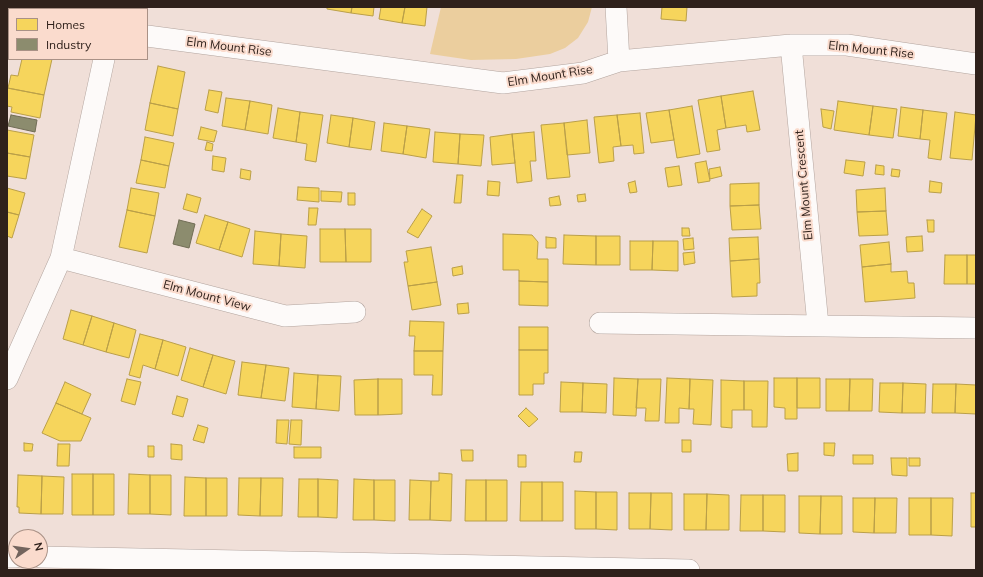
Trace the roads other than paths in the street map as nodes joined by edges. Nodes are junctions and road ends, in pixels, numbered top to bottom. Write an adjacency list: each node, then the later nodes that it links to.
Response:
1 (616, 7): 5 (street)
2 (148, 36): 5 (street, Elm Mount Rise)
3 (791, 44): 5 (street, Elm Mount Rise); 6 (street, Elm Mount Rise); 10 (street, Elm Mount Crescent)
4 (104, 60): 7 (street)
5 (619, 62)
6 (976, 64)
7 (61, 258): 8 (street, Elm Mount View); 12 (street)
8 (355, 312)
9 (600, 323): 10 (street)
10 (818, 325): 11 (street)
11 (976, 328)
12 (7, 379)
13 (48, 557): 14 (street)
14 (689, 570)

